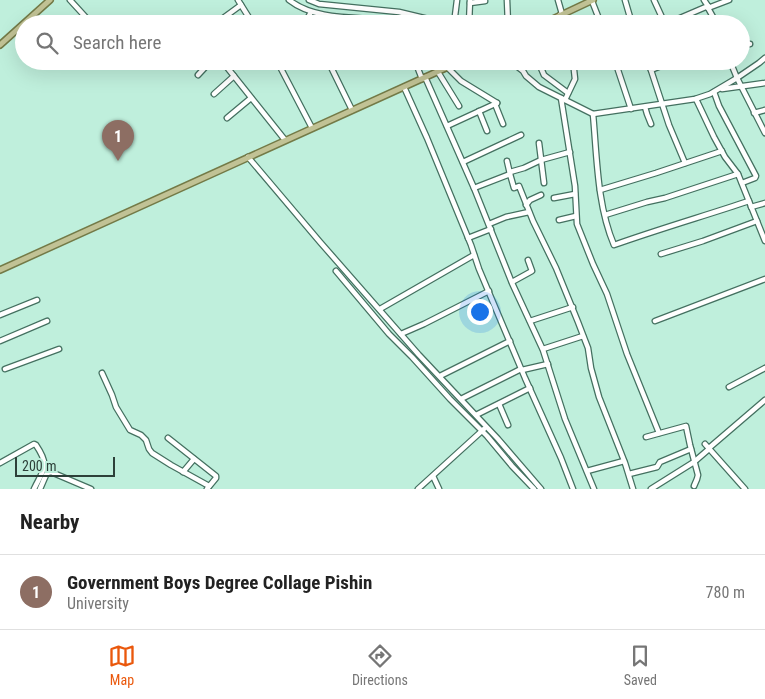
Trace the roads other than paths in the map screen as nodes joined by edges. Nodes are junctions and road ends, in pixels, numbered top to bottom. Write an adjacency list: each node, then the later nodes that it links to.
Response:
1 (50, 0): 20 (main road)
2 (70, 0): 21 (street)
3 (289, 0): 19 (street)
4 (310, 0): 18 (street)
5 (354, 0): 18 (street)
6 (457, 0): 27 (street)
7 (485, 0): 14 (street)
8 (507, 0): 29 (street)
9 (558, 0): 30 (street)
10 (626, 0): 32 (street)
11 (654, 0): 33 (street)
12 (704, 0): 17 (street)
13 (729, 0): 17 (street)
14 (470, 1): 28 (street)
15 (589, 1): 30 (main road); 31 (street)
16 (240, 2): 22 (street); 23 (street)
17 (708, 7): 34 (street); 35 (street)
18 (354, 8): 26 (street)
19 (312, 12): 24 (street); 25 (street)
20 (33, 15)
21 (84, 15)
22 (225, 15)
23 (248, 15)
24 (310, 15)
25 (325, 15)
26 (412, 15)
27 (455, 15)
28 (469, 15)
29 (508, 15)
30 (561, 15)
31 (597, 15)
32 (630, 15)
33 (661, 15)
34 (688, 15)
35 (712, 15)
36 (15, 32): 37 (main road)
37 (0, 45)
38 (765, 58): 39 (street)
39 (750, 69)
40 (203, 70): 55 (street)
41 (229, 70): 56 (street)
42 (282, 70): 82 (street)
43 (332, 70): 73 (street)
44 (420, 70): 57 (street)
45 (442, 70): 54 (main road)
46 (450, 70): 68 (street)
47 (522, 70): 65 (street)
48 (542, 70): 65 (street)
49 (574, 70): 65 (street)
50 (618, 70): 72 (street)
51 (651, 70): 69 (street)
52 (734, 70): 58 (street)
53 (749, 70): 58 (street)
54 (438, 72): 57 (main road); 70 (street)
55 (198, 75)
56 (234, 76): 64 (street); 66 (street)
57 (424, 78): 60 (main road); 81 (street)
58 (737, 78): 61 (street); 62 (street)
59 (765, 83): 61 (street)
60 (404, 87): 73 (main road); 113 (street)
61 (741, 87): 62 (street); 76 (street)
62 (719, 89): 63 (street)
63 (714, 92): 67 (street); 98 (street)
64 (214, 94)
65 (566, 97): 77 (street); 89 (street)
66 (251, 98): 78 (street); 86 (street)
67 (696, 99): 69 (street); 88 (street)
68 (495, 104): 75 (street); 79 (street)
69 (662, 104): 71 (street); 94 (street)
70 (459, 106)
71 (645, 106): 72 (street); 80 (street)
72 (631, 109): 77 (street)
73 (352, 110): 82 (main road)
74 (765, 110): 76 (street)
75 (479, 111): 81 (street); 83 (street)
76 (754, 113): 84 (street)
77 (593, 114): 100 (street)
78 (227, 118)
79 (503, 124)
80 (651, 124)
81 (447, 126): 93 (street)
82 (312, 128): 86 (main road)
83 (487, 131)
84 (765, 132)
85 (521, 135): 93 (street)
86 (285, 140): 90 (main road)
87 (539, 143): 91 (street)
88 (722, 151): 94 (street); 96 (street)
89 (570, 152): 91 (street); 101 (street)
90 (248, 157): 118 (main road); 125 (street)
91 (541, 160): 95 (street); 97 (street)
92 (507, 161): 95 (street)
93 (463, 162): 99 (street)
94 (685, 163): 100 (street)
95 (510, 173): 99 (street); 106 (street)
96 (738, 174): 98 (street); 108 (street)
97 (544, 183)
98 (742, 183): 105 (street)
99 (474, 188): 112 (street)
100 (600, 190): 108 (street)
101 (575, 194): 103 (street); 109 (street)
102 (542, 196): 106 (street)
103 (554, 198)
104 (765, 203): 105 (street)
105 (750, 204): 108 (street); 111 (street)
106 (526, 205): 107 (street)
107 (529, 212): 112 (street); 124 (street)
108 (605, 215)
109 (576, 216): 110 (street); 151 (street)
110 (559, 220)
111 (757, 221): 114 (street); 115 (street)
112 (490, 227): 113 (street); 121 (street)
113 (468, 238): 116 (street)
114 (765, 241)
115 (661, 254)
116 (474, 255): 122 (street); 125 (street)
117 (528, 260): 121 (street)
118 (0, 270)
119 (336, 271): 150 (street)
120 (765, 279): 129 (street)
121 (512, 282): 128 (street)
122 (489, 291): 130 (street); 133 (street)
123 (37, 300): 126 (street)
124 (573, 307): 128 (street); 131 (street)
125 (380, 309): 130 (street)
126 (0, 315)
127 (47, 321): 132 (street)
128 (530, 321): 135 (street)
129 (655, 321)
130 (401, 334): 141 (street)
131 (583, 336): 135 (street); 158 (street)
132 (0, 341)
133 (510, 341): 139 (street); 141 (street)
134 (59, 349): 138 (street)
135 (543, 349): 136 (street)
136 (548, 364): 139 (street); 161 (street)
137 (765, 368): 142 (street)
138 (5, 369)
139 (522, 370): 143 (street); 144 (street)
140 (102, 372): 162 (street)
141 (440, 376): 144 (street)
142 (729, 387)
143 (530, 388): 146 (street); 174 (street)
144 (461, 399): 147 (street)
145 (765, 401): 156 (street)
146 (499, 404): 147 (street); 148 (street)
147 (476, 415): 149 (street)
148 (508, 425)
149 (487, 427): 150 (street); 173 (street)
150 (482, 431): 164 (street); 172 (street)
151 (659, 433): 152 (street); 155 (street)
152 (646, 437)
153 (168, 438): 157 (street)
154 (705, 444): 156 (street)
155 (691, 449): 159 (street); 163 (street)
156 (709, 449): 159 (street); 178 (street)
157 (194, 459): 162 (street); 165 (street)
158 (624, 461): 161 (street); 163 (street)
159 (694, 462): 166 (street); 177 (street)
160 (0, 463): 167 (street)
161 (587, 471): 175 (street)
162 (183, 472): 165 (street)
163 (629, 474): 176 (street)
164 (433, 476): 170 (street); 171 (street)
165 (208, 488)
166 (694, 488)
167 (34, 489)
168 (40, 489): 169 (street)
169 (91, 489)
170 (418, 489)
171 (439, 489)
172 (534, 489)
173 (542, 489)
174 (573, 489)
175 (594, 489)
176 (633, 489)
177 (651, 489)
178 (745, 489)

